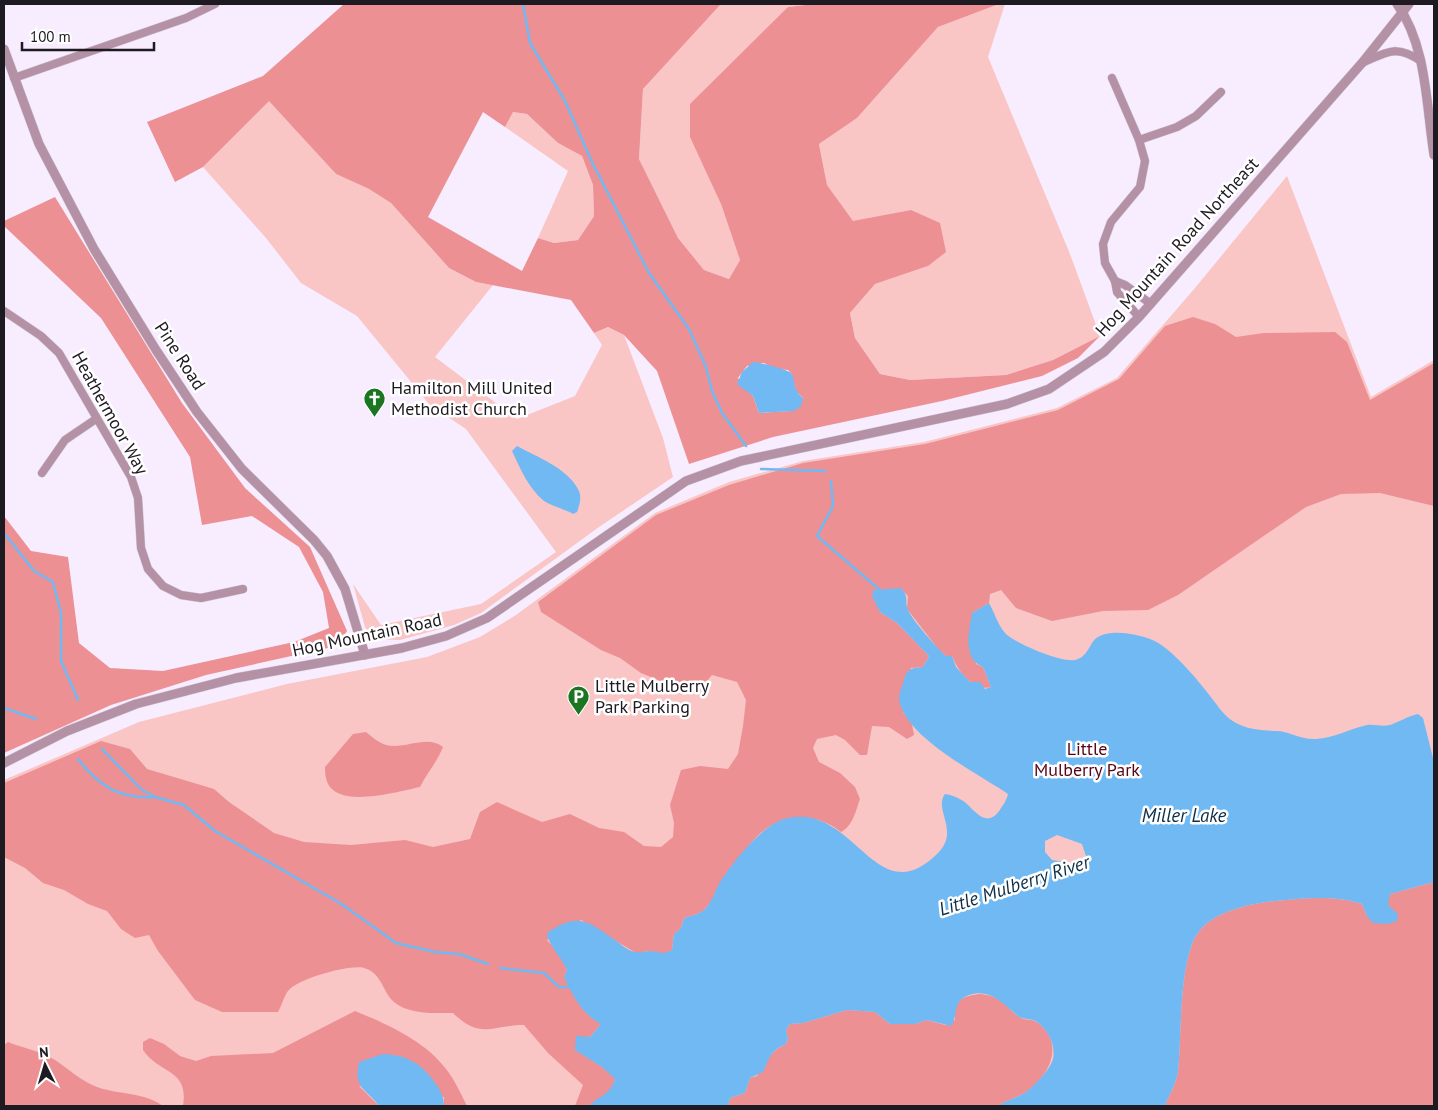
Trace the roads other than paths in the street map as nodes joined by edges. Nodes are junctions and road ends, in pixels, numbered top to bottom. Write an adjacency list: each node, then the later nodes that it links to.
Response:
1 (215, 4): 8 (street)
2 (1397, 4): 4 (street)
3 (1409, 4): 4 (street, Hog Mountain Road Northeast)
4 (1404, 13): 6 (street); 7 (street, Hog Mountain Road Northeast)
5 (4, 49): 8 (street, Pine Road)
6 (1421, 61): 7 (street); 12 (street)
7 (1362, 63): 14 (street, Hog Mountain Road Northeast)
8 (14, 78): 21 (street, Pine Road)
9 (1112, 78): 11 (street)
10 (1221, 92): 11 (street)
11 (1139, 140): 13 (street)
12 (1434, 155)
13 (1115, 281): 14 (street); 16 (street)
14 (1151, 304): 16 (street, Hog Mountain Road Northeast)
15 (4, 311): 17 (street, Heathermoor Way)
16 (1139, 317): 18 (street, Hog Mountain Road Northeast)
17 (96, 419): 19 (street); 20 (street, Heathermoor Way)
18 (763, 456): 21 (street, Hog Mountain Road)
19 (42, 473)
20 (243, 589)
21 (365, 655): 22 (street, Hog Mountain Road)
22 (4, 762)

